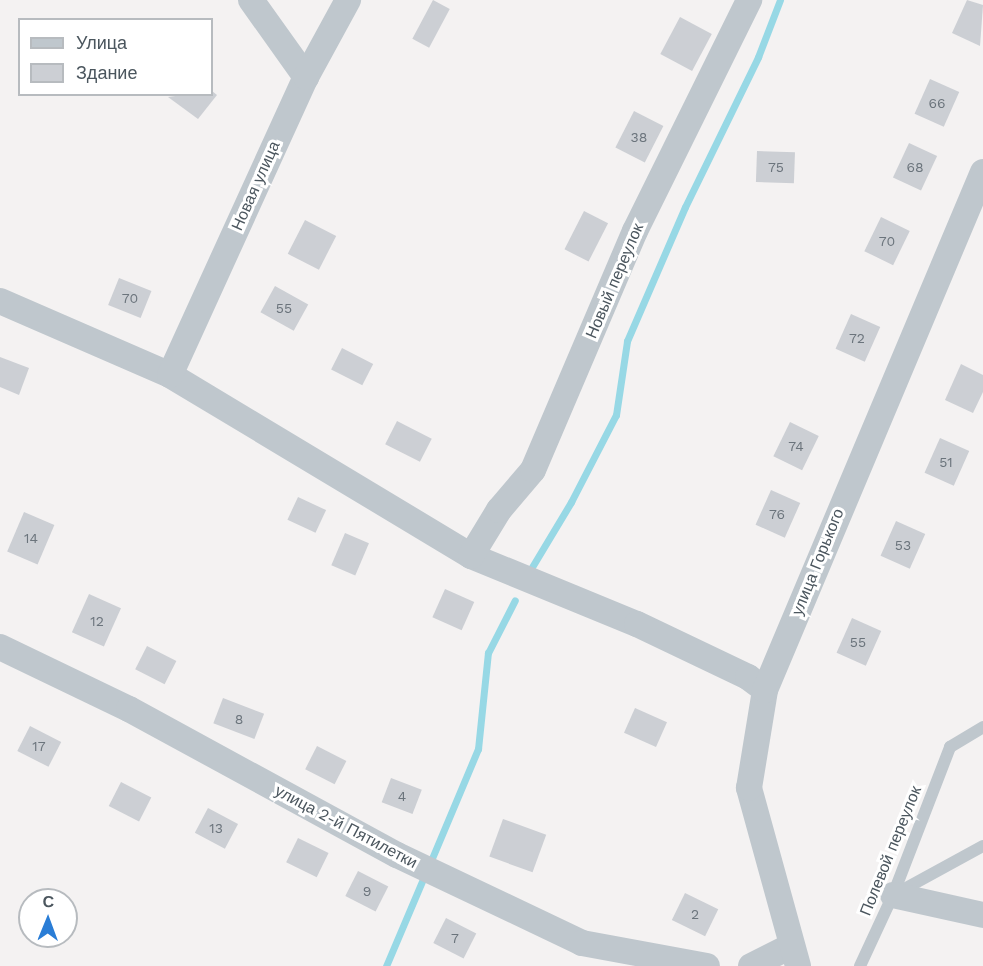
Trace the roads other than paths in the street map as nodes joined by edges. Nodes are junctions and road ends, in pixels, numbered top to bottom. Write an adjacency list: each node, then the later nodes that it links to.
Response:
1 (251, 0): 4 (street)
2 (348, 0): 4 (street, Новая улица)
3 (749, 0): 8 (street, Новый переулок)
4 (306, 77): 7 (street, Новая улица)
5 (983, 172): 10 (street, улица Горького)
6 (0, 301): 7 (street)
7 (171, 375): 8 (street)
8 (471, 555): 10 (street)
9 (0, 647): 16 (street, улица 2-й Пятилетки)
10 (765, 690): 15 (street, улица Горького)
11 (983, 727): 13 (lane, Полевой переулок)
12 (983, 846): 13 (lane)
13 (893, 895): 14 (street); 18 (lane, Полевой переулок)
14 (983, 915)
15 (795, 956): 17 (street)
16 (707, 966)
17 (752, 966)
18 (860, 966)

